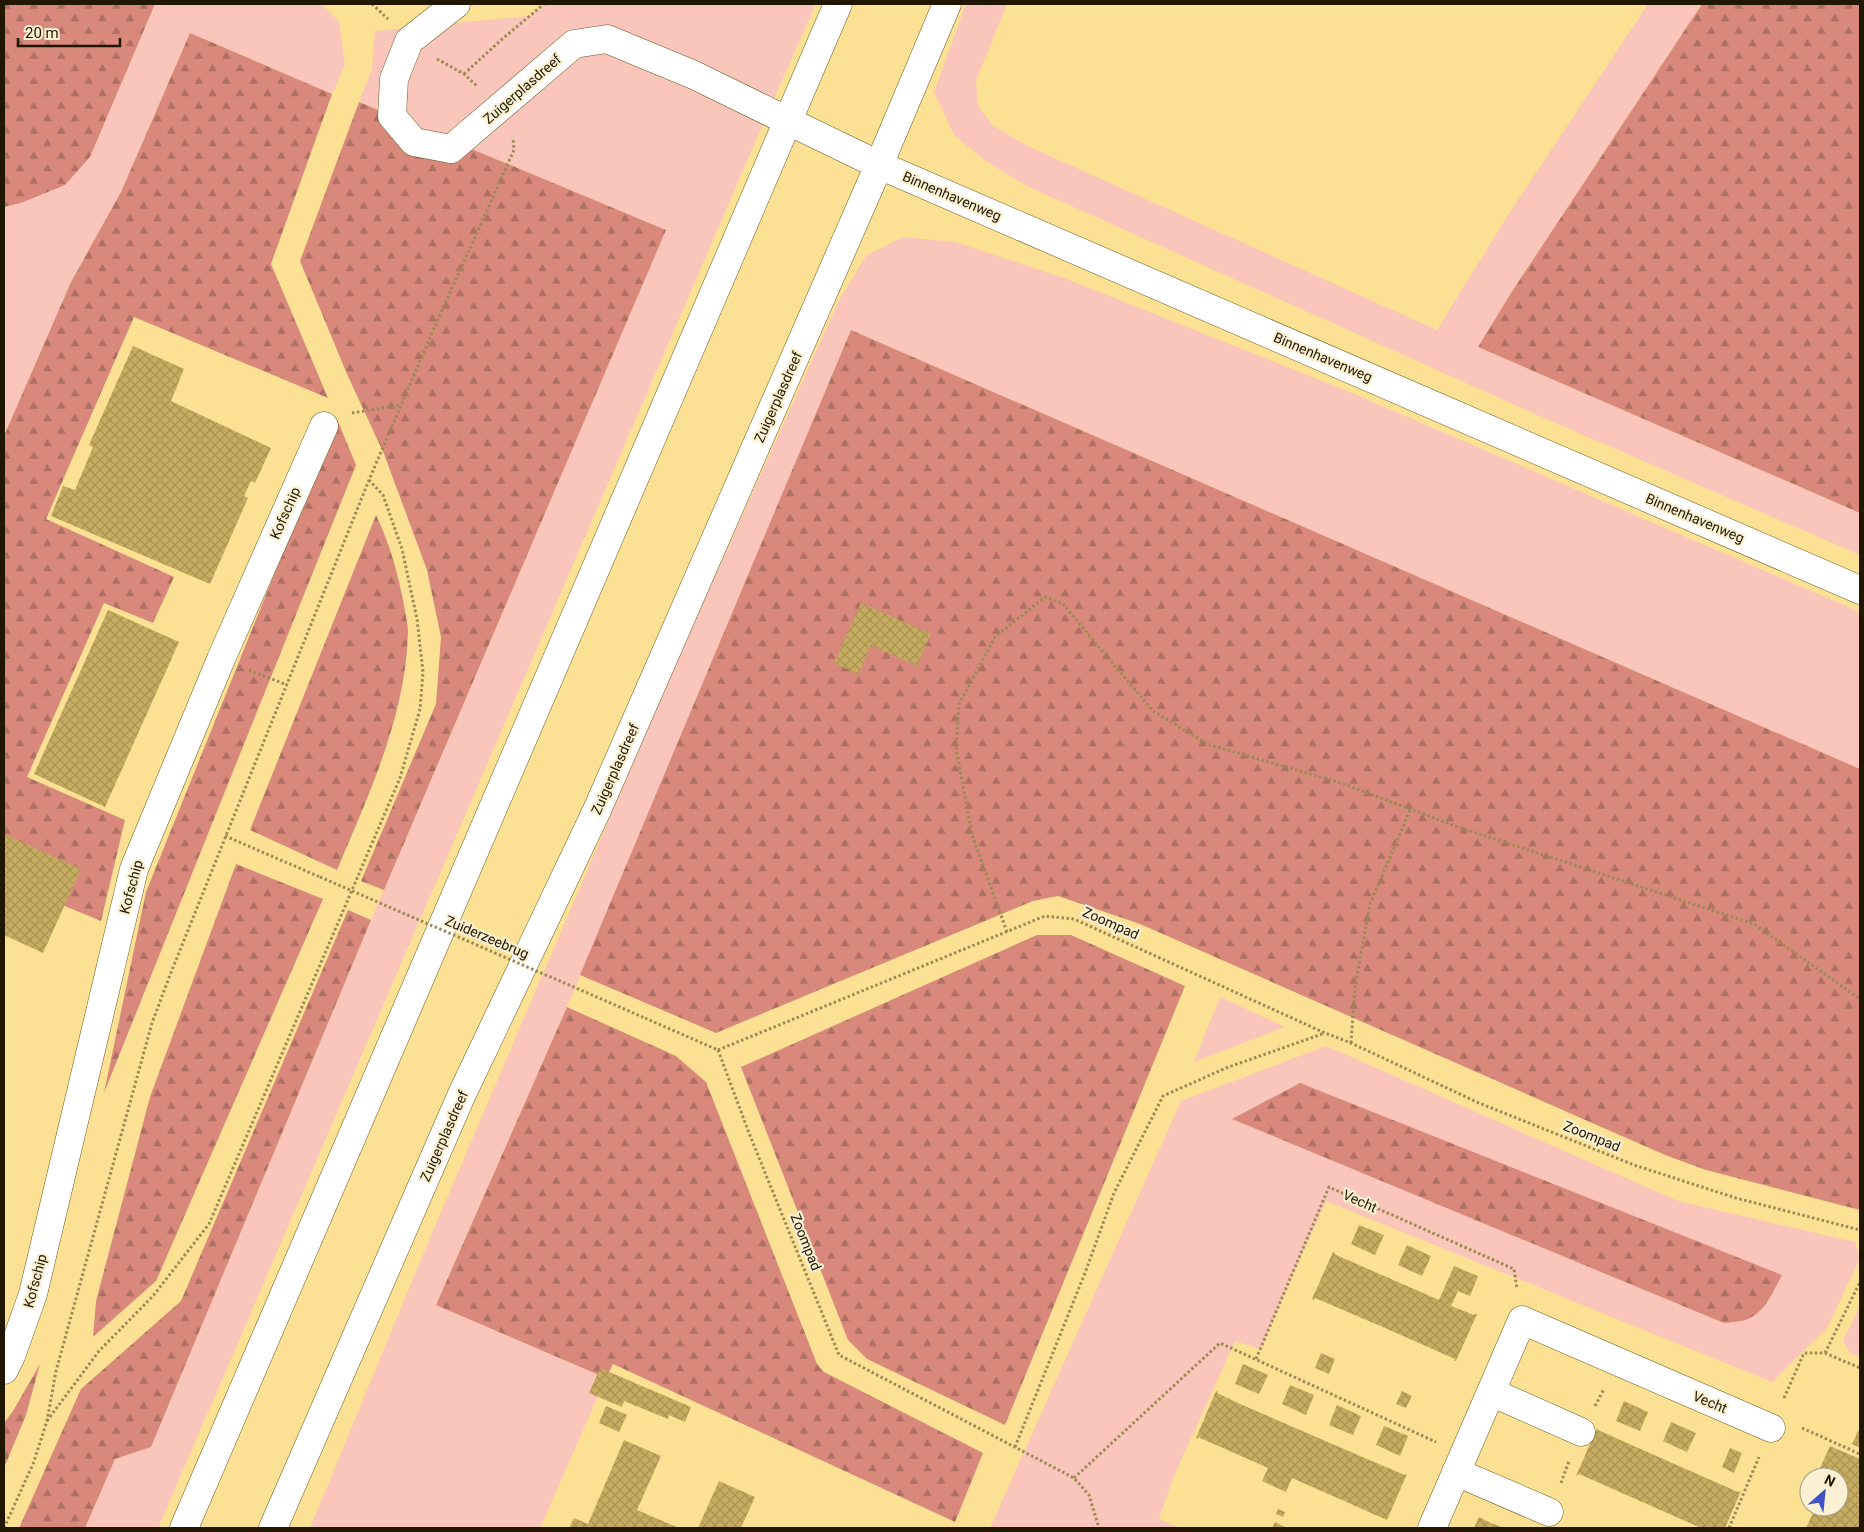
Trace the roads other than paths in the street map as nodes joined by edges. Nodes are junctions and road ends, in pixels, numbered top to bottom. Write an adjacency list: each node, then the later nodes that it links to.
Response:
1 (456, 4): 4 (street, Zuigerplasdreef)
2 (838, 4): 4 (street)
3 (947, 4): 5 (street, Zuigerplasdreef)
4 (788, 121): 5 (street, Binnenhavenweg); 14 (street)
5 (879, 165): 7 (street, Binnenhavenweg); 15 (street, Zuigerplasdreef)
6 (324, 426): 8 (street, Kofschip)
7 (1860, 590)
8 (4, 1370)
9 (1491, 1392): 10 (street, Vecht); 11 (street); 12 (street)
10 (1773, 1422)
11 (1581, 1432)
12 (1460, 1463): 13 (street); 16 (street)
13 (1549, 1512)
14 (184, 1528)
15 (273, 1528)
16 (1432, 1528)

